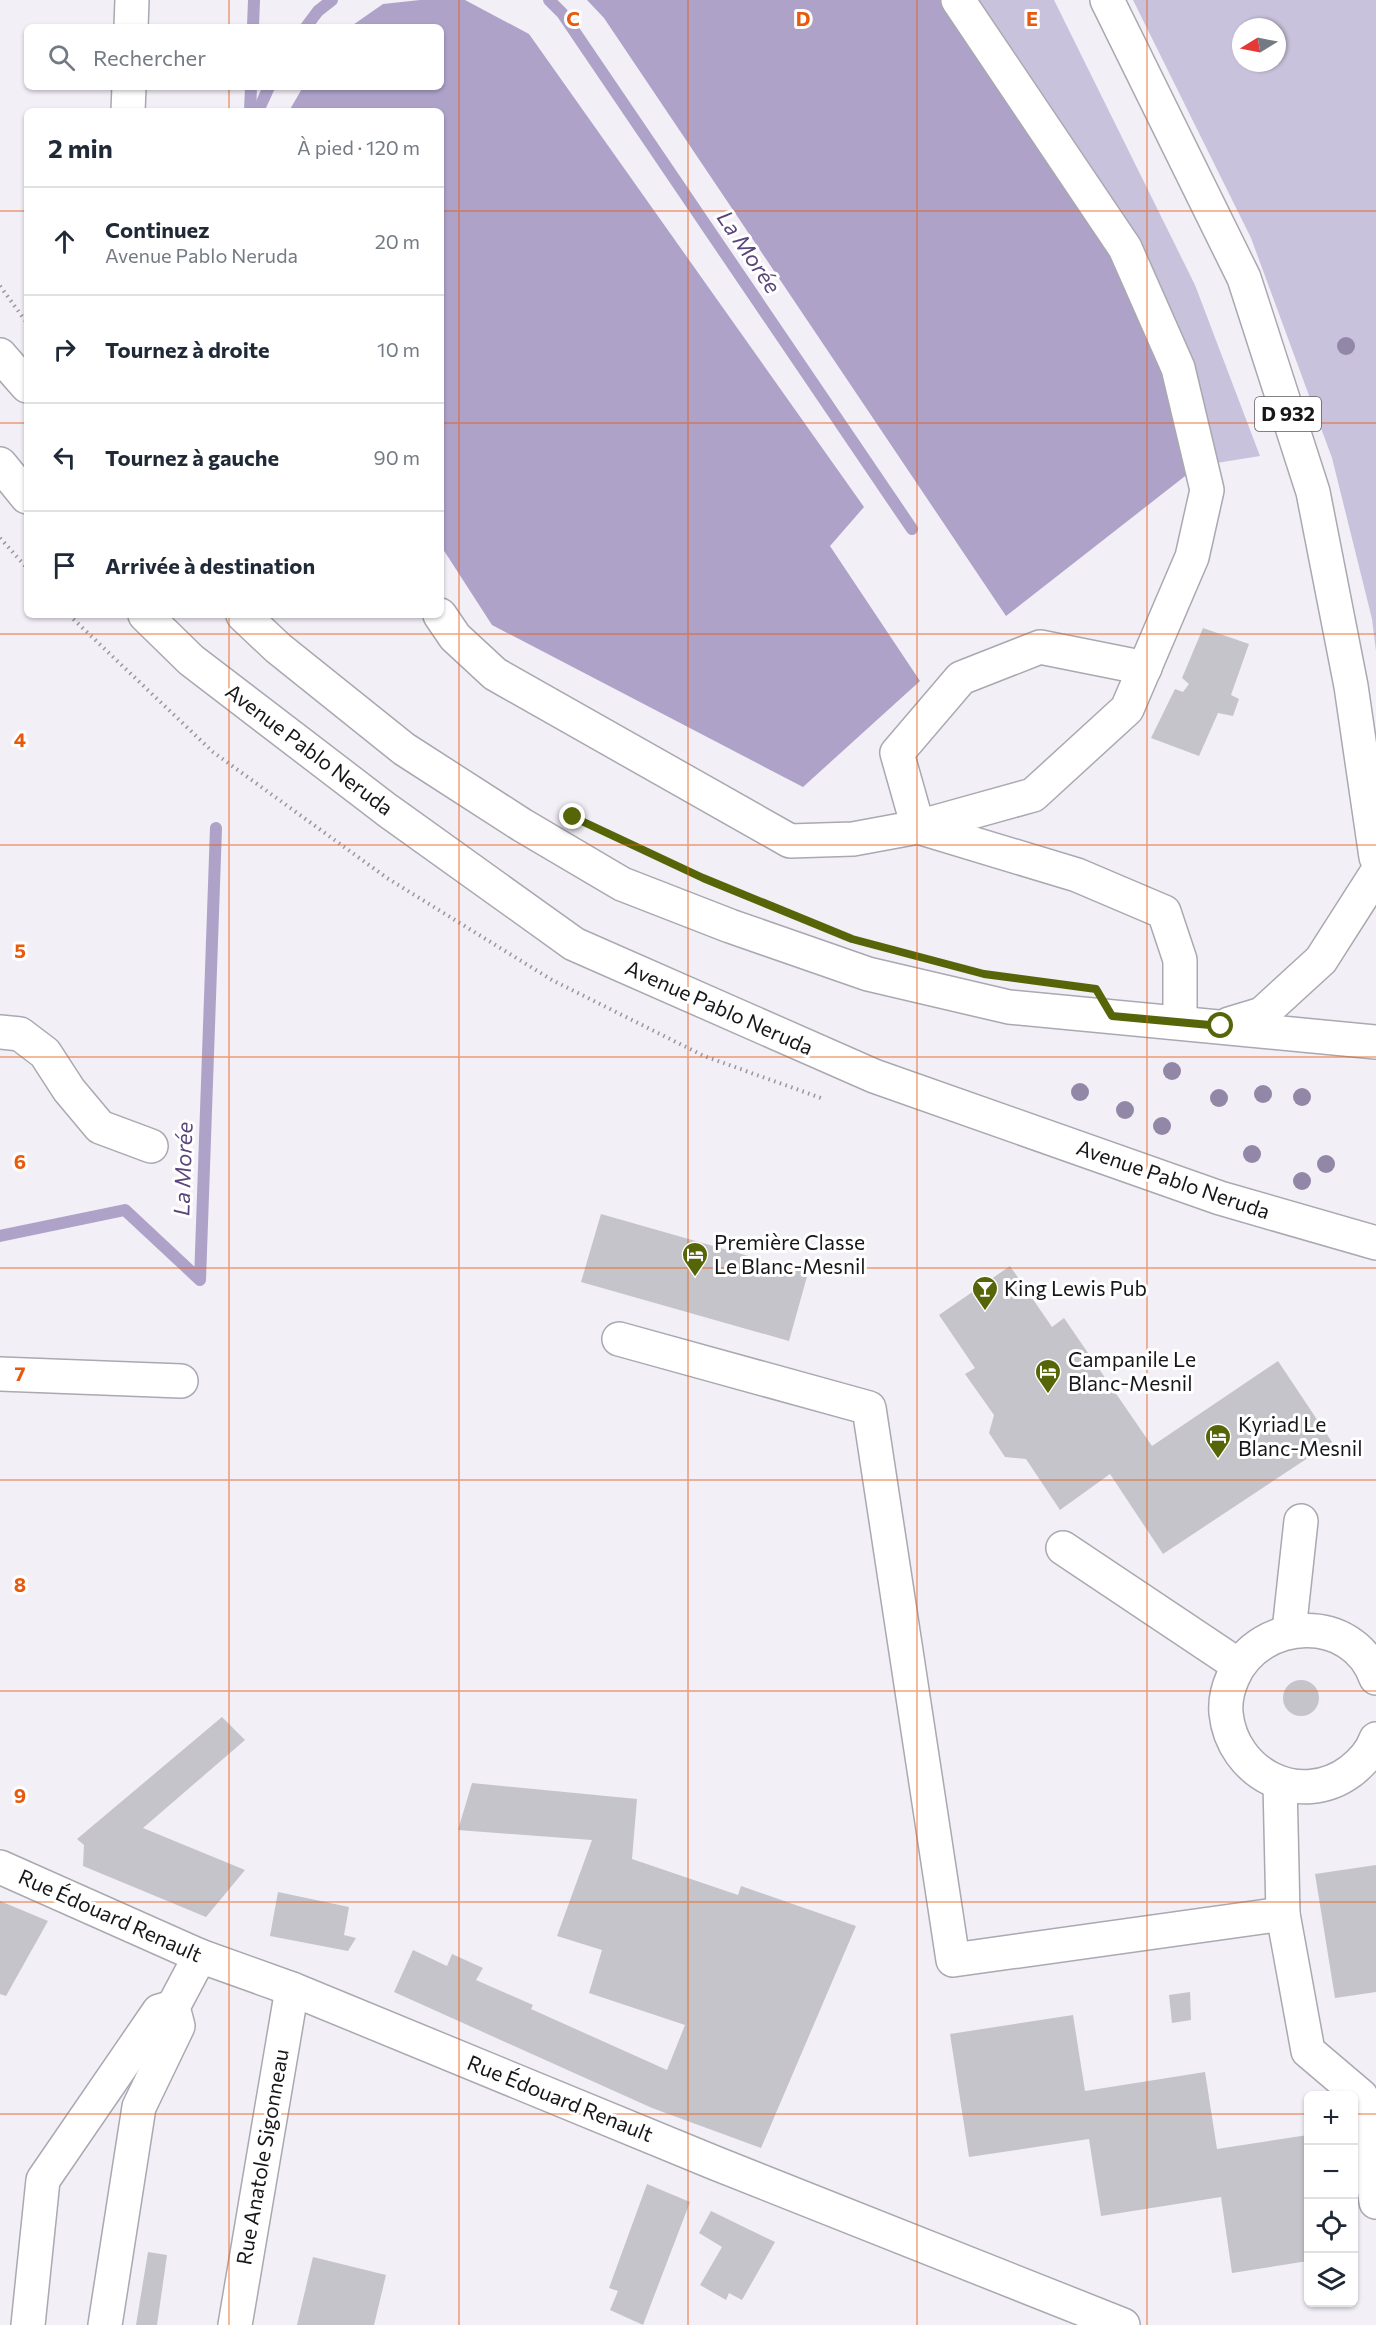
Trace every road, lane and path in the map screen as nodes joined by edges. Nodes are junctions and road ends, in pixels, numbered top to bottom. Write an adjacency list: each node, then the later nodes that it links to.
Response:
1 (132, 0): 4 (main road)
2 (958, 0): 18 (main road)
3 (1107, 0): 20 (main road, D 932)
4 (131, 24)
5 (129, 90): 6 (main road)
6 (128, 108)
7 (0, 286): 8 (path)
8 (24, 319)
9 (0, 355): 10 (main road)
10 (24, 383)
11 (0, 464): 12 (main road)
12 (24, 493)
13 (0, 538): 14 (path)
14 (24, 565)
15 (148, 618): 27 (main road, Avenue Pablo Neruda)
16 (246, 618): 22 (main road)
17 (442, 618): 19 (main road)
18 (1144, 668): 19 (main road); 19 (main road)
19 (918, 828): 22 (main road)
20 (1376, 857)
21 (1376, 874): 23 (main road)
22 (1180, 1022): 23 (main road)
23 (1221, 1026): 25 (main road)
24 (0, 1032): 26 (main road)
25 (1376, 1042)
26 (151, 1146)
27 (1376, 1244)
28 (619, 1340): 39 (main road)
29 (0, 1374): 30 (main road)
30 (181, 1382)
31 (1302, 1521): 33 (main road)
32 (1063, 1548): 34 (main road)
33 (1289, 1631): 34 (main road); 35 (main road)
34 (1238, 1665): 37 (main road)
35 (1376, 1678)
36 (1370, 1759): 37 (main road)
37 (1280, 1783): 39 (main road)
38 (0, 1867): 40 (main road, Rue Édouard Renault)
39 (1283, 1914): 43 (main road)
40 (200, 1956): 41 (main road, Rue Édouard Renault); 42 (main road)
41 (292, 1989): 46 (main road, Rue Anatole Sigonneau); 47 (main road, Rue Édouard Renault)
42 (173, 2007): 44 (main road); 45 (main road)
43 (1376, 2202)
44 (28, 2325)
45 (105, 2325)
46 (235, 2325)
47 (1123, 2325)

